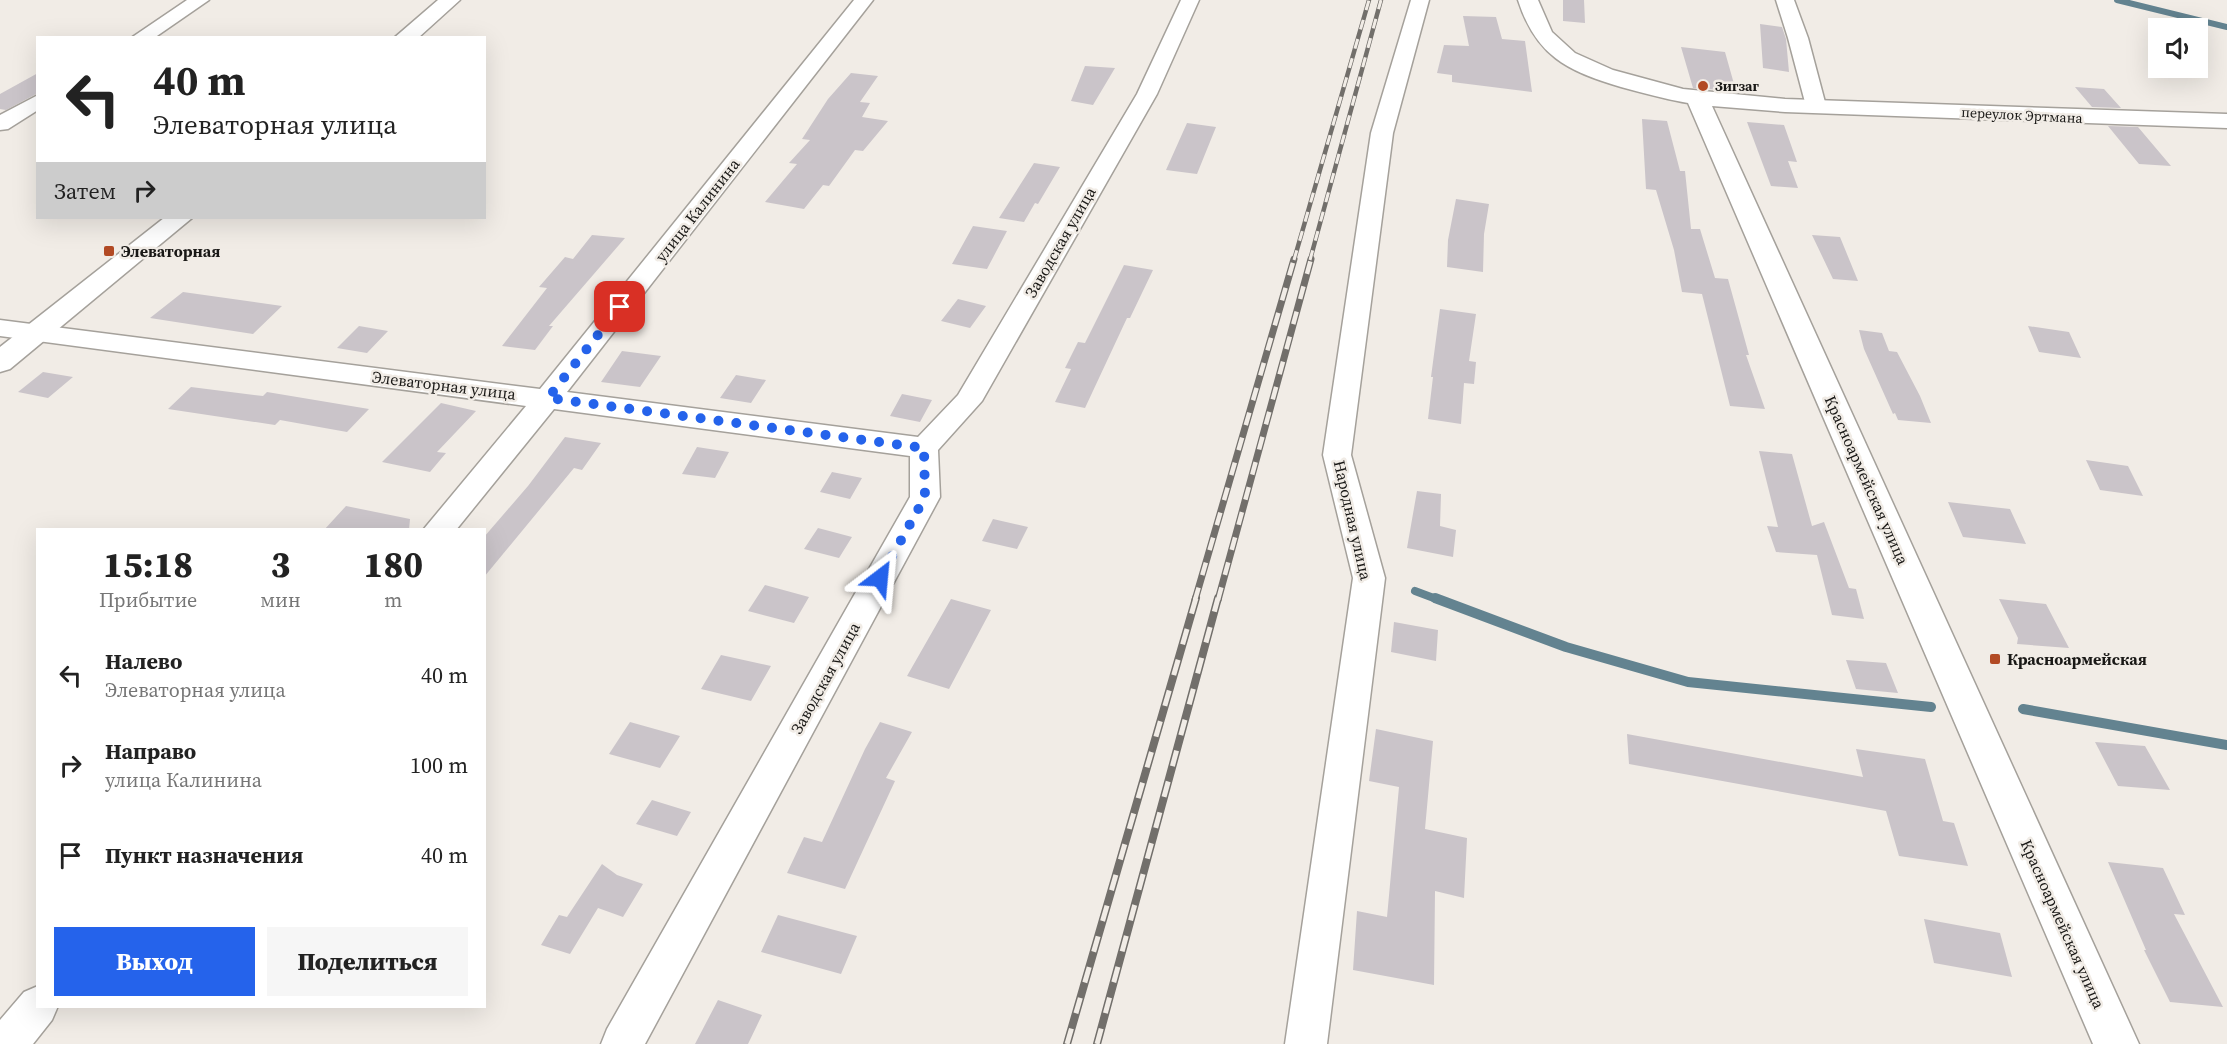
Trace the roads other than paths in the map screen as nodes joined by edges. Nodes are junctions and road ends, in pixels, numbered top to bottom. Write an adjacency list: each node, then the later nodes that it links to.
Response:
1 (200, 0): 8 (street)
2 (450, 0): 9 (street)
3 (864, 0): 19 (street, улица Калинина)
4 (1190, 0): 20 (street, Заводская улица)
5 (1420, 0): 25 (street, Народная улица)
6 (1785, 0): 12 (street)
7 (1530, 4): 10 (street)
8 (143, 36)
9 (406, 36)
10 (1697, 99): 12 (street, переулок Эртмана); 26 (street, Красноармейская улица)
11 (36, 102): 14 (street)
12 (1816, 106): 13 (street, переулок Эртмана)
13 (2227, 121)
14 (0, 124)
15 (178, 219): 17 (street)
16 (0, 328): 17 (street, Элеваторная улица)
17 (34, 334): 18 (street); 19 (street, Элеваторная улица)
18 (0, 362)
19 (548, 398): 20 (street, Элеваторная улица); 21 (street, улица Калинина)
20 (924, 448): 24 (street, Заводская улица)
21 (440, 528)
22 (36, 1008): 23 (street)
23 (7, 1044)
24 (622, 1044)
25 (1306, 1044)
26 (2116, 1044)

